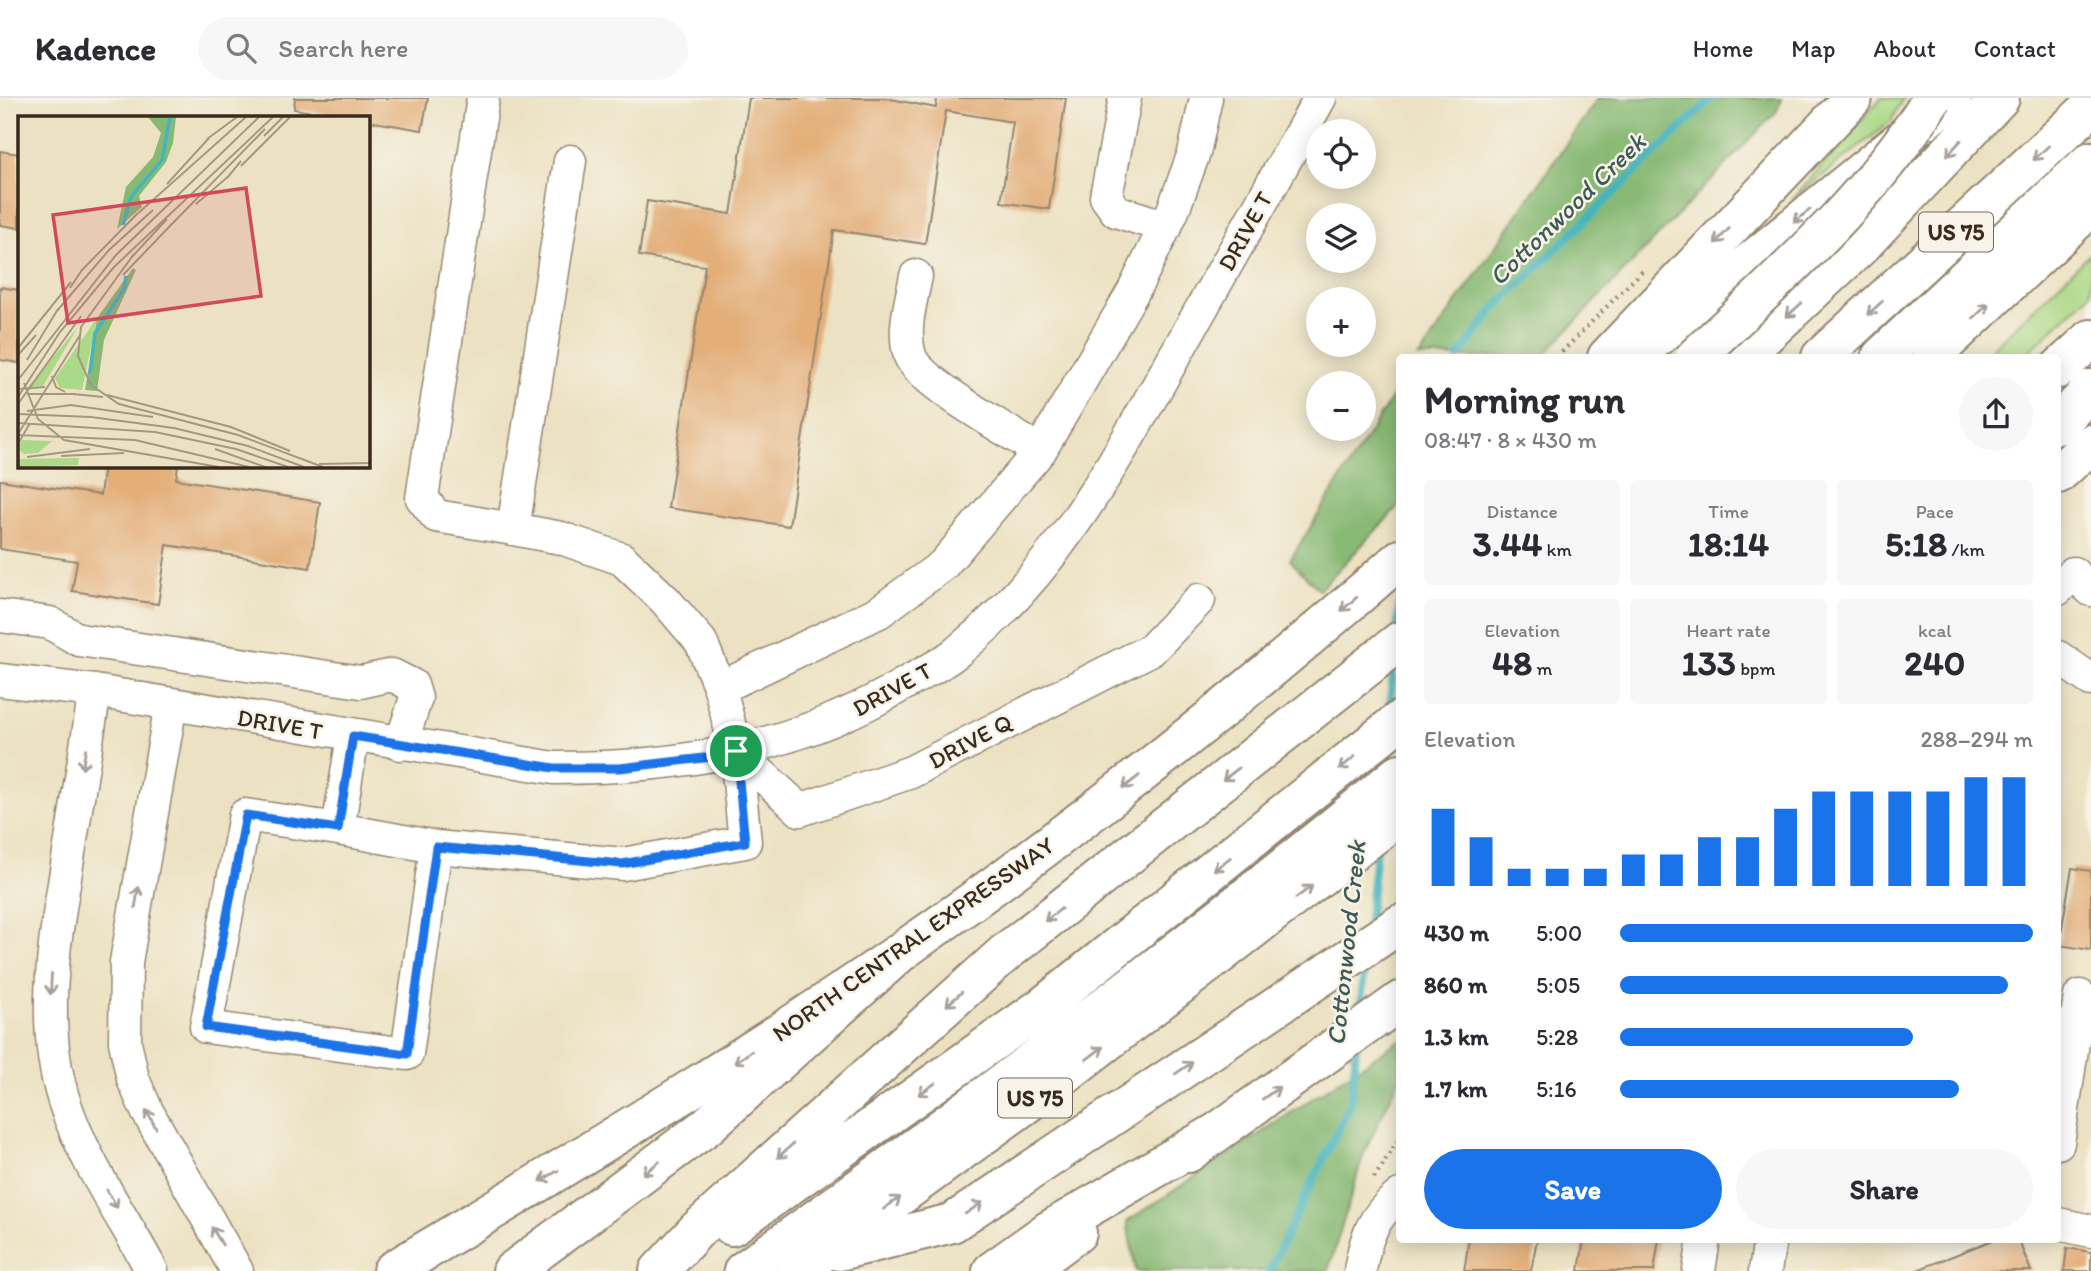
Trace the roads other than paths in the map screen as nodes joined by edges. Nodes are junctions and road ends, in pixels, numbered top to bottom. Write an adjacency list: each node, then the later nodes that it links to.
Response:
1 (483, 98): 29 (street)
2 (1125, 98): 13 (street)
3 (1206, 98): 13 (street)
4 (1320, 98): 45 (street, DRIVE T)
5 (1853, 98): 16 (main road, one-way to 16)
6 (1932, 98): 18 (main road, bridge)
7 (1952, 98): 17 (main road, one-way to 17)
8 (2000, 98): 19 (main road, one-way to 19)
9 (2091, 107): 20 (main road, US 75, one-way to 20)
10 (570, 161): 29 (street)
11 (2091, 161): 21 (main road)
12 (2091, 207): 22 (main road, US 75, one-way to 12)
13 (1166, 227): 27 (street)
14 (916, 276): 27 (street)
15 (2091, 339): 23 (main road)
16 (1610, 354)
17 (1637, 354)
18 (1698, 354)
19 (1745, 354)
20 (1824, 354)
21 (1884, 354)
22 (1934, 354)
23 (2061, 366)
24 (2091, 388): 25 (main road)
25 (2061, 422)
26 (2091, 444): 28 (main road)
27 (1040, 451): 38 (street)
28 (2061, 471)
29 (513, 529): 38 (street)
30 (1396, 562): 51 (main road, NORTH CENTRAL EXPRESSWAY, one-way to 51)
31 (1199, 600): 45 (street, DRIVE Q)
32 (0, 616): 44 (street)
33 (1396, 631): 42 (main road)
34 (1396, 644): 42 (main road)
35 (2061, 659): 37 (street)
36 (0, 680): 39 (street, DRIVE T)
37 (2091, 680)
38 (720, 688): 45 (street)
39 (95, 691): 40 (street, DRIVE T); 62 (street, one-way to 62)
40 (170, 705): 43 (street, DRIVE T); 63 (street, one-way to 40)
41 (1396, 723): 67 (main road, US 75, one-way to 67)
42 (1285, 732): 66 (main road, one-way to 66)
43 (353, 736): 44 (street, DRIVE T); 48 (street)
44 (401, 744): 45 (street, DRIVE T)
45 (736, 751): 49 (street)
46 (1396, 776): 68 (main road)
47 (1396, 818): 61 (main road, US 75, one-way to 47)
48 (338, 829): 49 (street); 49 (street)
49 (436, 847)
50 (1396, 927): 61 (main road, one-way to 50)
51 (901, 951): 64 (main road, NORTH CENTRAL EXPRESSWAY, one-way to 64); 65 (main road, one-way to 65)
52 (2076, 995): 54 (street)
53 (1396, 1004): 55 (main road, one-way to 53)
54 (2061, 1118)
55 (1216, 1133): 69 (main road); 70 (main road)
56 (1396, 1199): 71 (street)
57 (2061, 1225): 58 (street)
58 (2091, 1231)
59 (1703, 1243): 72 (street)
60 (1769, 1243): 73 (street)
61 (807, 1264)
62 (152, 1271)
63 (237, 1271)
64 (392, 1271)
65 (512, 1271)
66 (660, 1271)
67 (669, 1271)
68 (743, 1271)
69 (992, 1271)
70 (1026, 1271)
71 (1360, 1271)
72 (1699, 1271)
73 (1765, 1271)

